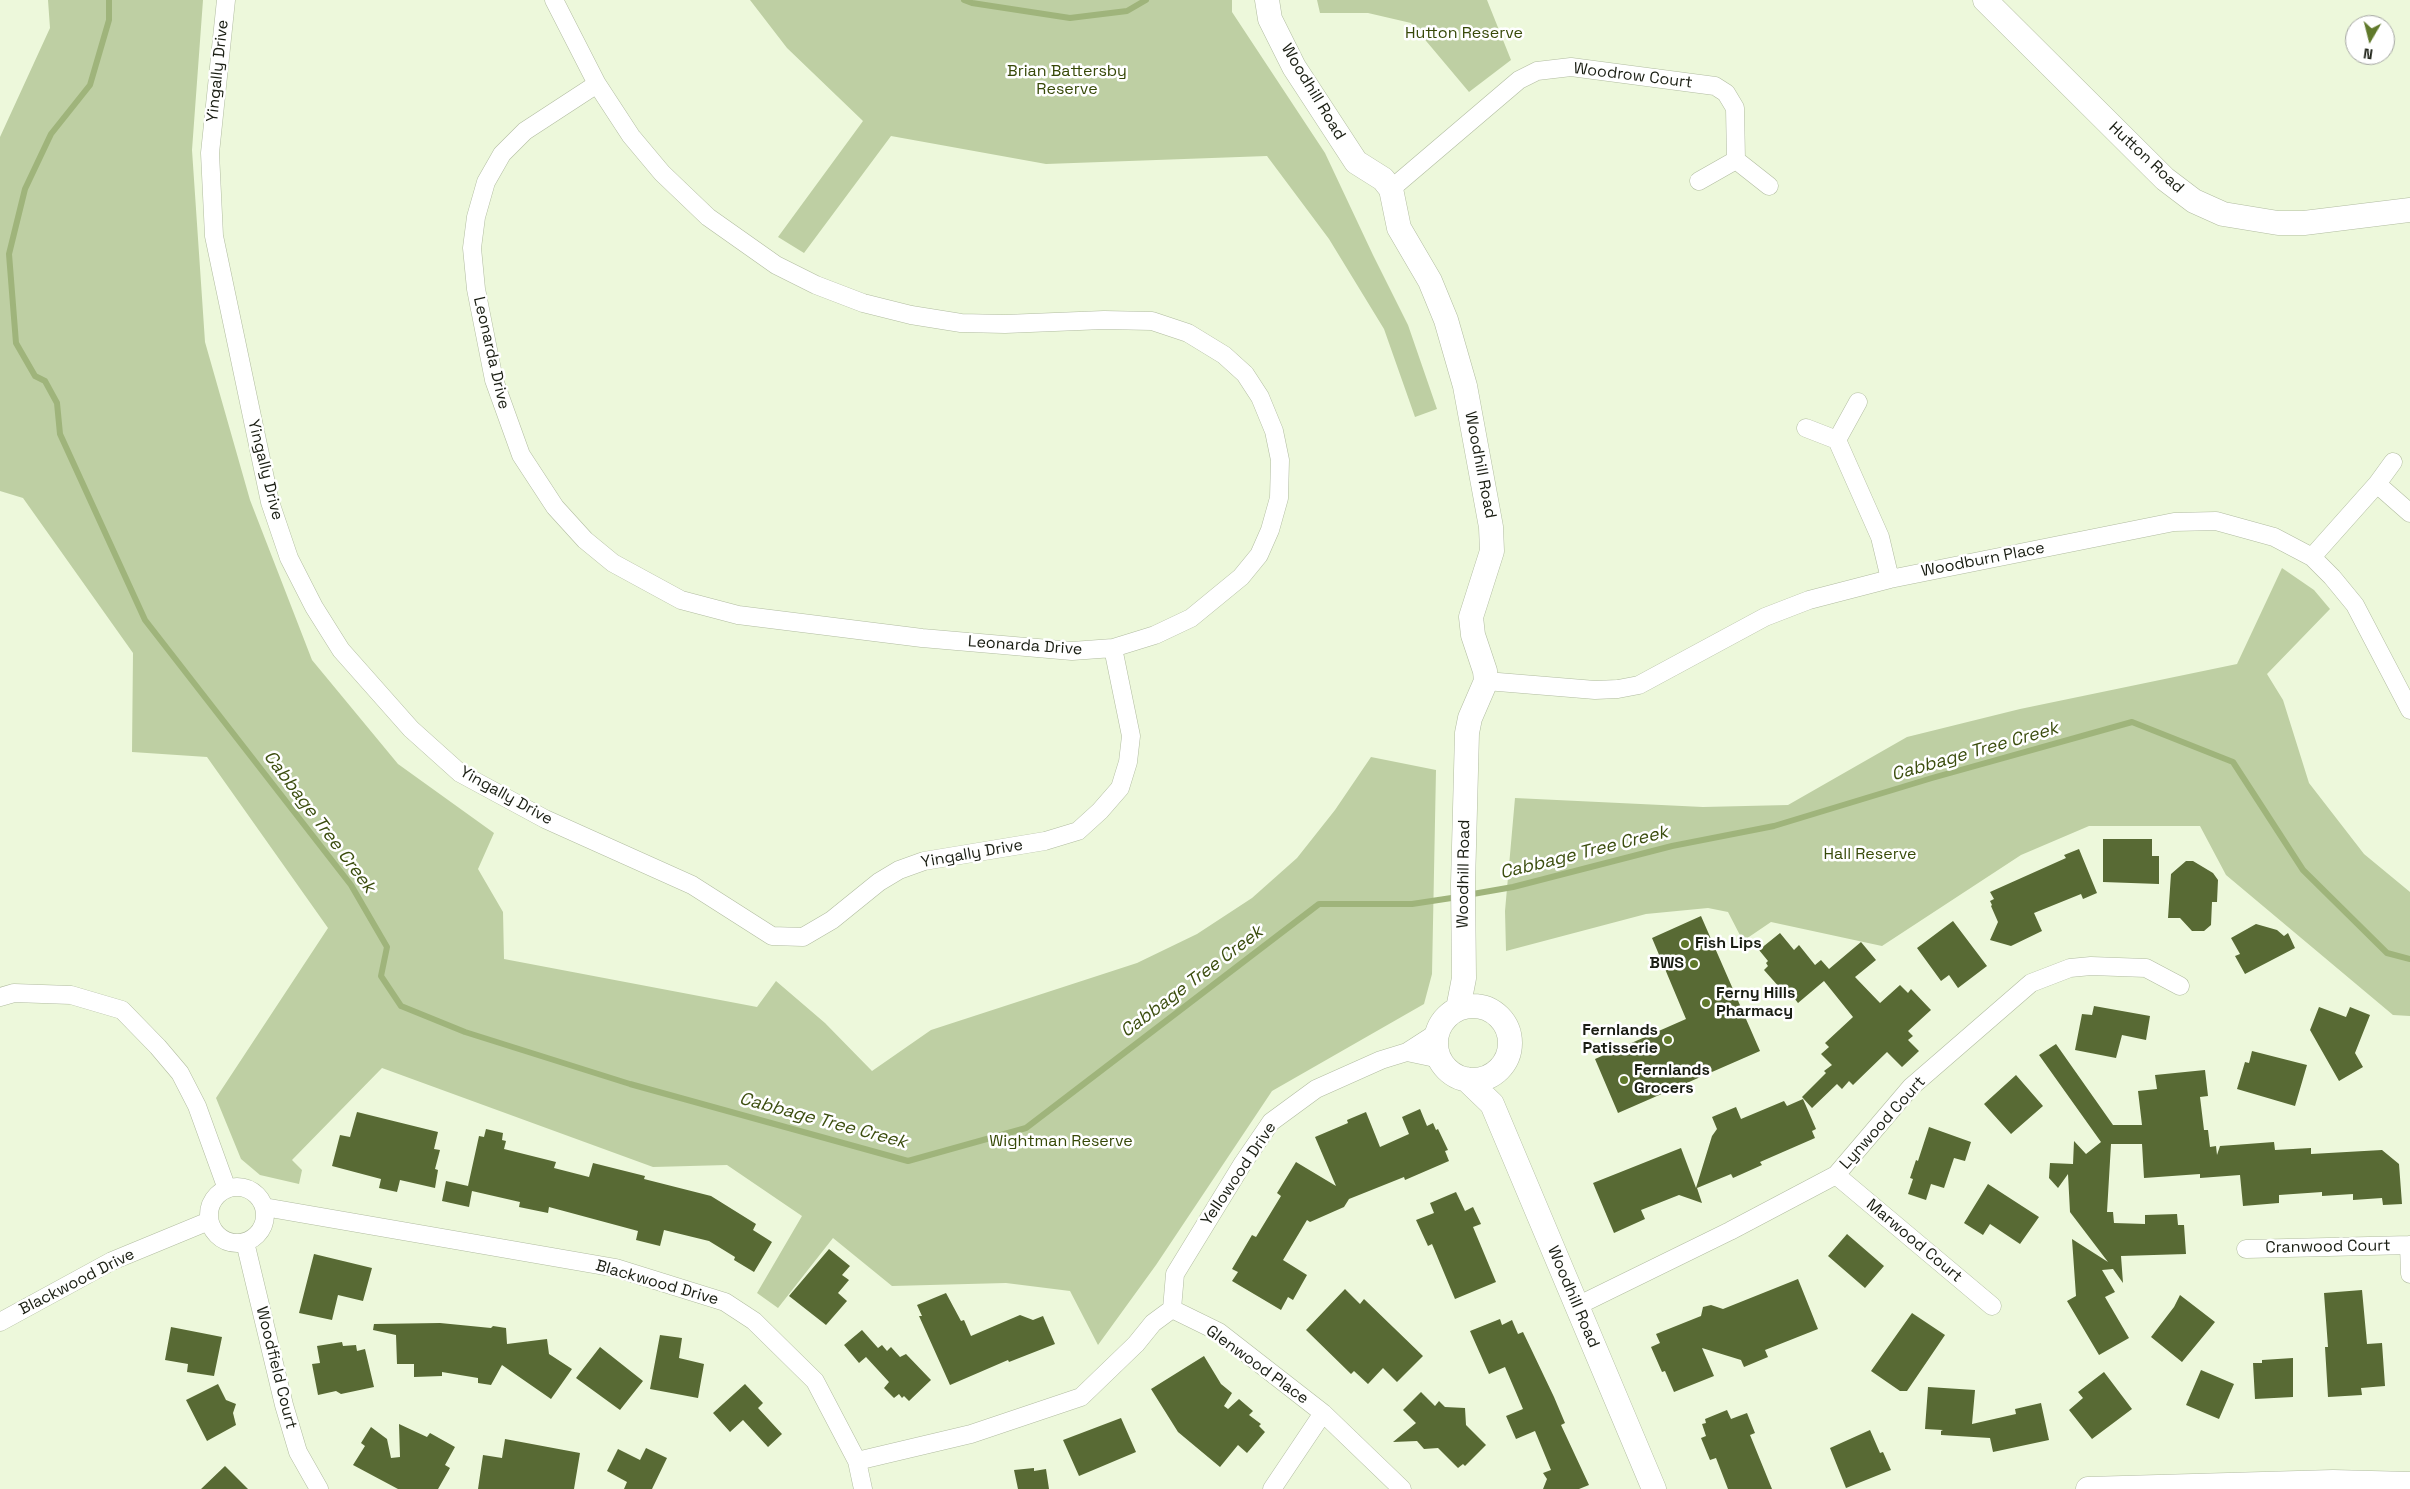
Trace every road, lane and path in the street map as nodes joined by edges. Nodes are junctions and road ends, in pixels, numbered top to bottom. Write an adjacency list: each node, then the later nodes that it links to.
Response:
1 (226, 0): 19 (street, Yingally Drive)
2 (554, 0): 5 (street, Leonarda Drive)
3 (1267, 0): 9 (street, Woodhill Road)
4 (1985, 0): 10 (street, Hutton Road)
5 (597, 84): 19 (street, Leonarda Drive); 19 (street, Leonarda Drive)
6 (1736, 160): 7 (street); 8 (street); 9 (street, Woodrow Court)
7 (1699, 181)
8 (1769, 186)
9 (1391, 188): 20 (street, Woodhill Road)
10 (2410, 210)
11 (1858, 402): 13 (street)
12 (1806, 428): 13 (street)
13 (1837, 440): 18 (street)
14 (2393, 462): 15 (street)
15 (2377, 484): 16 (street); 17 (street)
16 (2410, 513)
17 (2312, 558): 18 (street, Woodburn Place); 21 (street, Woodburn Place)
18 (1890, 579): 20 (street, Woodburn Place)
19 (1114, 648)
20 (1486, 681): 24 (street, Woodhill Road)
21 (2410, 710)
22 (2180, 986): 31 (street, Lynwood Court)
23 (0, 997): 32 (street)
24 (1468, 1008): 25 (street); 28 (street)
25 (1438, 1032): 26 (street, Yellowood Drive); 27 (street)
26 (1407, 1052): 27 (street, Yellowood Drive); 41 (street, Yellowood Drive)
27 (1440, 1059): 29 (street, Woodhill Road)
28 (1493, 1074): 29 (street); 30 (street, Woodhill Road)
29 (1466, 1079): 30 (street, Woodhill Road)
30 (1492, 1104): 39 (street, Woodhill Road)
31 (1836, 1175): 39 (street, Lynwood Court); 40 (street, Marwood Court)
32 (227, 1189): 33 (street); 34 (street)
33 (264, 1206): 35 (street); 44 (street, Blackwood Drive)
34 (210, 1222): 35 (street); 42 (street, Blackwood Drive)
35 (246, 1242): 47 (street, Woodfield Court)
36 (2409, 1246): 37 (street, Cranwood Court); 38 (street)
37 (2246, 1249)
38 (2410, 1274)
39 (1576, 1306): 51 (street, Woodhill Road)
40 (1992, 1306)
41 (1172, 1309): 43 (street, Glenwood Place); 44 (street)
42 (0, 1322)
43 (1323, 1413): 49 (street); 50 (street, Glenwood Place)
44 (857, 1461): 48 (street, Blackwood Drive)
45 (2410, 1484): 46 (street)
46 (2210, 1488): 52 (street)
47 (319, 1489)
48 (862, 1489)
49 (1272, 1489)
50 (1402, 1489)
51 (1654, 1489)
52 (2088, 1489)

